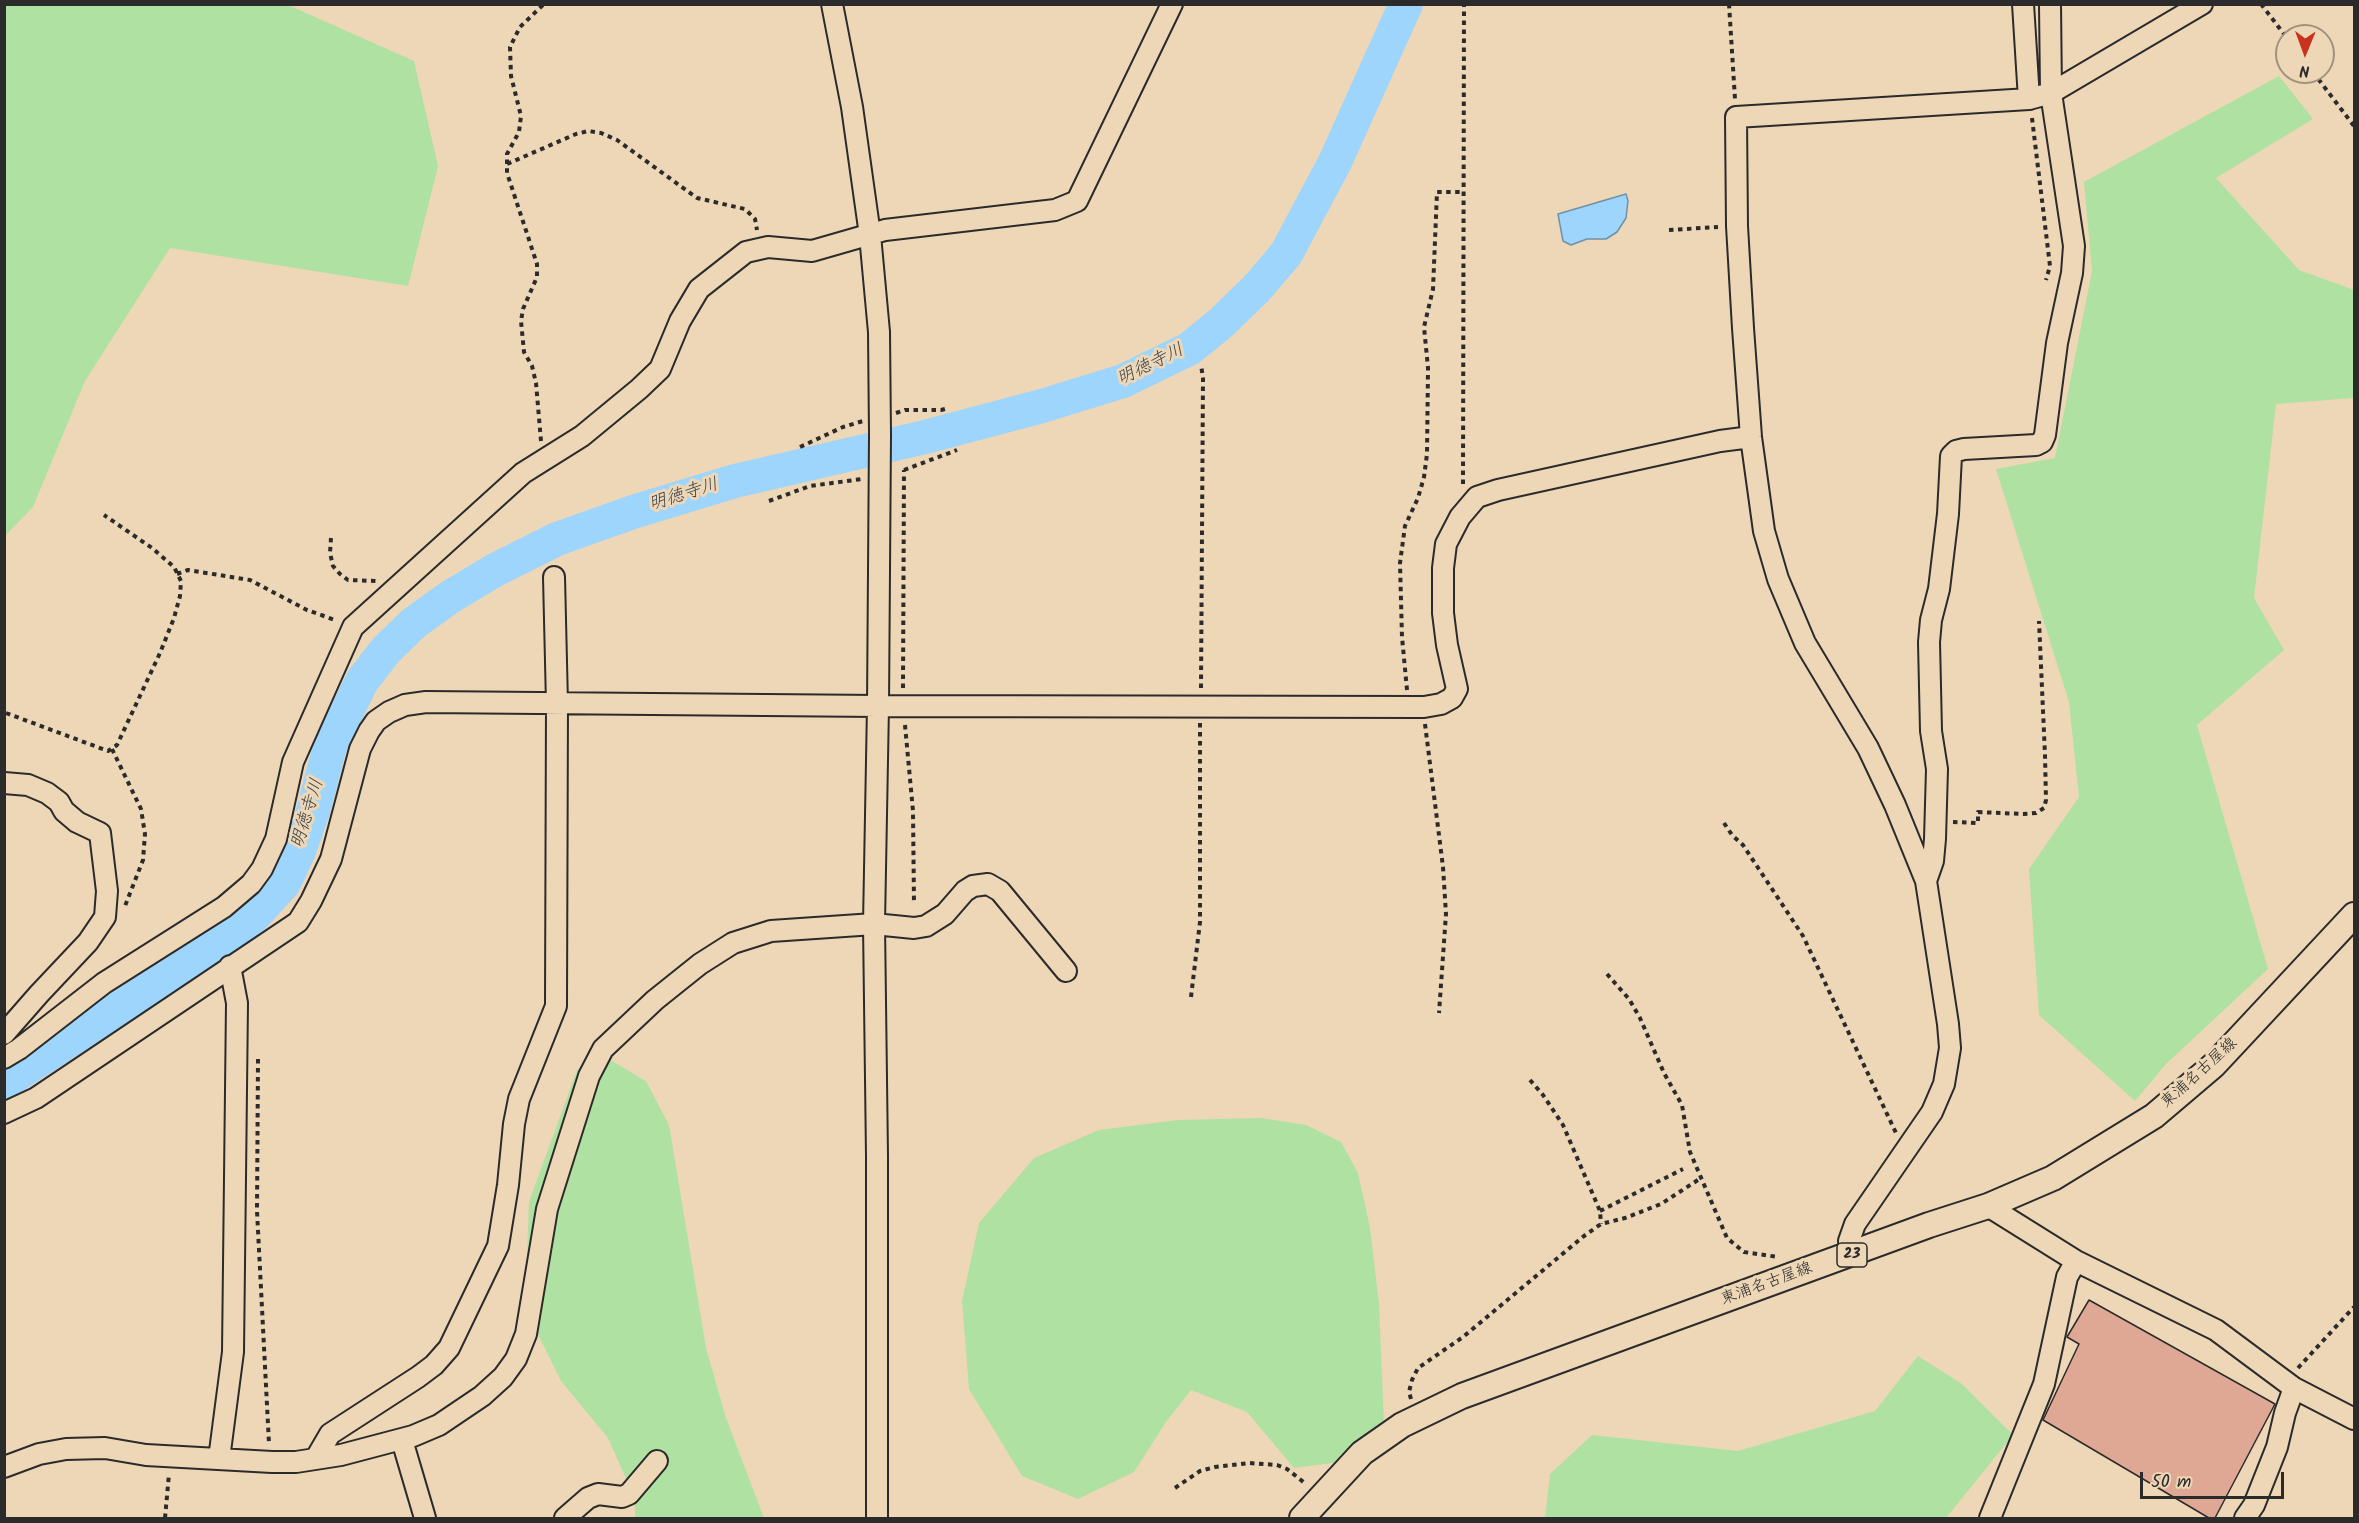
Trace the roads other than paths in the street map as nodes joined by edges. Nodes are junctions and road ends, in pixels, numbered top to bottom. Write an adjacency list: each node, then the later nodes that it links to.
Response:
1 (832, 4): 8 (street)
2 (1172, 4): 8 (street)
3 (2023, 4): 7 (street)
4 (2050, 4): 6 (street)
5 (2202, 4): 6 (street)
6 (2051, 93): 7 (street); 14 (street)
7 (2029, 99): 9 (street)
8 (870, 234): 12 (street); 20 (street)
9 (1751, 437): 12 (street); 14 (street)
10 (554, 577): 11 (street)
11 (557, 704): 12 (street); 17 (street); 28 (street)
12 (878, 706): 16 (street)
13 (4, 783): 19 (street)
14 (1926, 881): 23 (street)
15 (2355, 915): 22 (main road, 東浦名古屋線 / 23)
16 (874, 924): 18 (street); 27 (street); 34 (street)
17 (230, 966): 21 (street); 29 (street)
18 (1066, 971)
19 (4, 1034)
20 (4, 1058)
21 (4, 1113)
22 (1988, 1206): 23 (main road, 東浦名古屋線 / 23); 24 (street)
23 (1852, 1255): 35 (main road, 東浦名古屋線 / 23)
24 (2076, 1261): 25 (street); 36 (street)
25 (2290, 1385): 26 (street); 37 (street)
26 (2355, 1419)
27 (402, 1440): 28 (street); 32 (street)
28 (316, 1458): 29 (street)
29 (219, 1459): 31 (street)
30 (657, 1461): 33 (street)
31 (4, 1467)
32 (425, 1518)
33 (565, 1518)
34 (877, 1518)
35 (1302, 1518)
36 (1990, 1518)
37 (2246, 1518)

